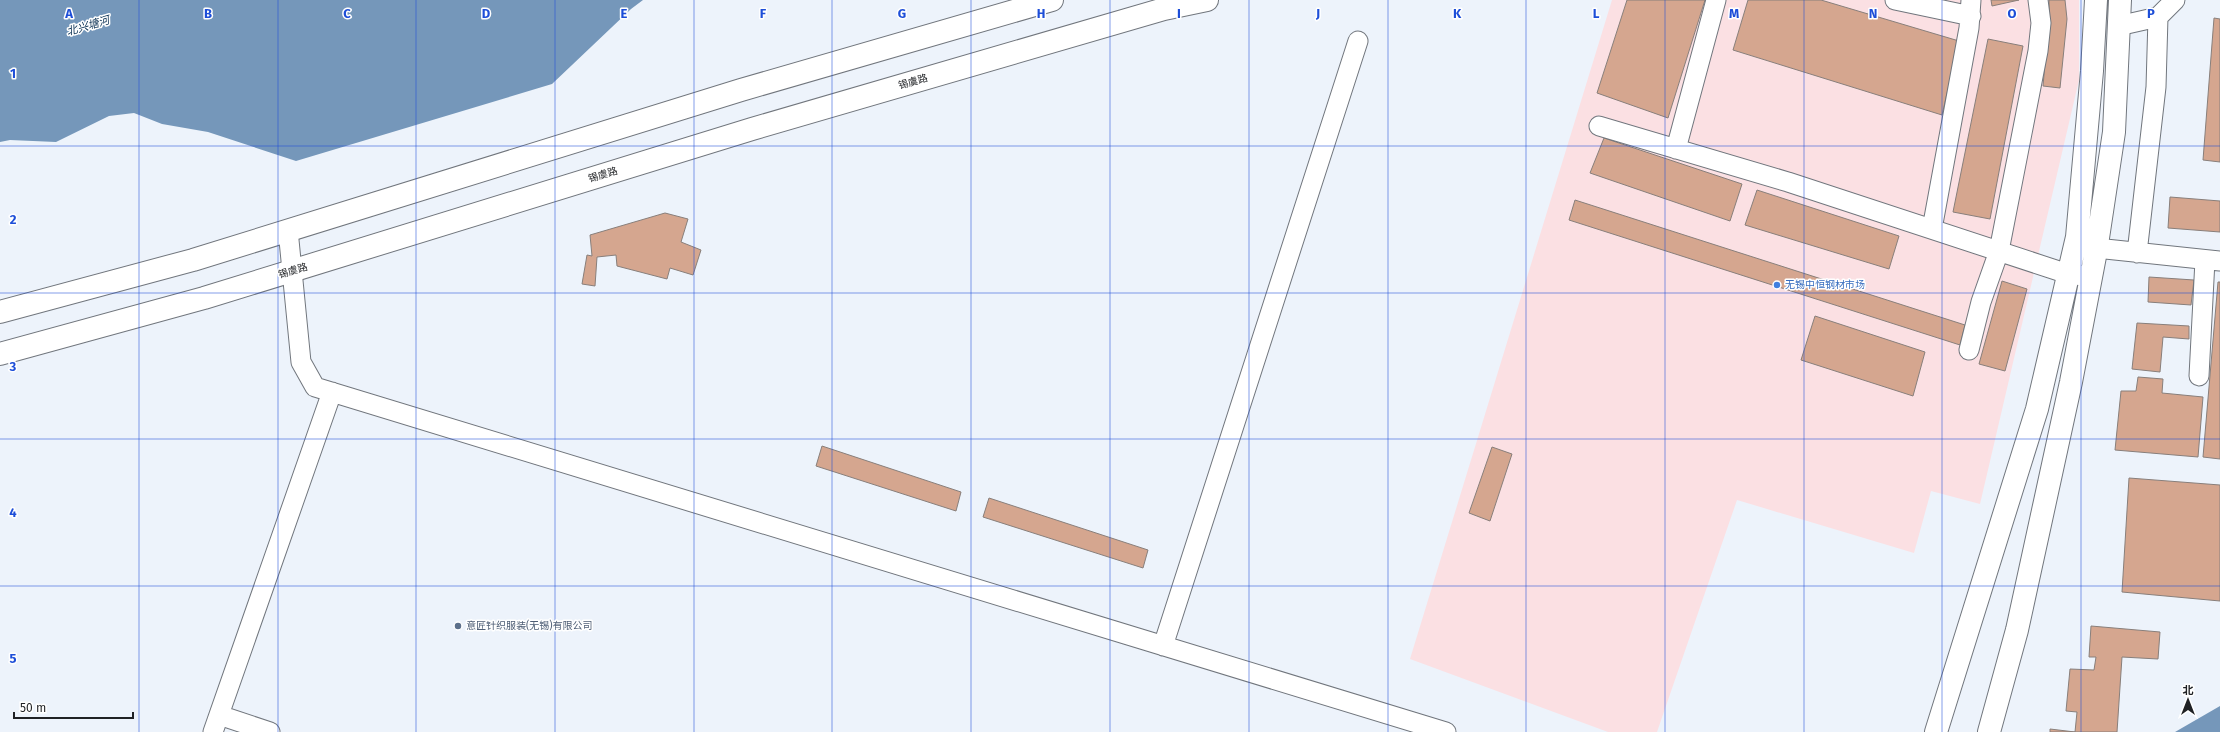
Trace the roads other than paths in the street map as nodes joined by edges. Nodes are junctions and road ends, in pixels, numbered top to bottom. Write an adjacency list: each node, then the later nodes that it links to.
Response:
1 (1052, 0): 16 (main road)
2 (1207, 0): 21 (main road, 锡虞路)
3 (1716, 0): 14 (street)
4 (1895, 0): 9 (street)
5 (2038, 0): 18 (street)
6 (2096, 0): 22 (main road)
7 (2120, 0): 11 (main road)
8 (2175, 0): 10 (street)
9 (1971, 8): 15 (street)
10 (2158, 17): 11 (street); 19 (street)
11 (2118, 26): 17 (main road)
12 (1358, 41): 29 (street)
13 (1599, 126): 14 (street)
14 (1676, 148): 15 (street)
15 (1932, 229): 18 (street)
16 (288, 230): 21 (street); 24 (main road)
17 (2096, 248): 19 (street); 23 (main road)
18 (1999, 251): 22 (street); 25 (street)
19 (2136, 253): 20 (street)
20 (2212, 261): 27 (street)
21 (292, 271): 26 (main road, 锡虞路); 28 (street)
22 (2068, 274): 23 (street); 33 (main road)
23 (2091, 277): 34 (main road)
24 (0, 312)
25 (1970, 350)
26 (0, 354)
27 (2199, 376)
28 (332, 392): 29 (street); 30 (street)
29 (1163, 646): 32 (street)
30 (216, 724): 31 (street)
31 (270, 732)
32 (1446, 732)
33 (1936, 732)
34 (1988, 732)

